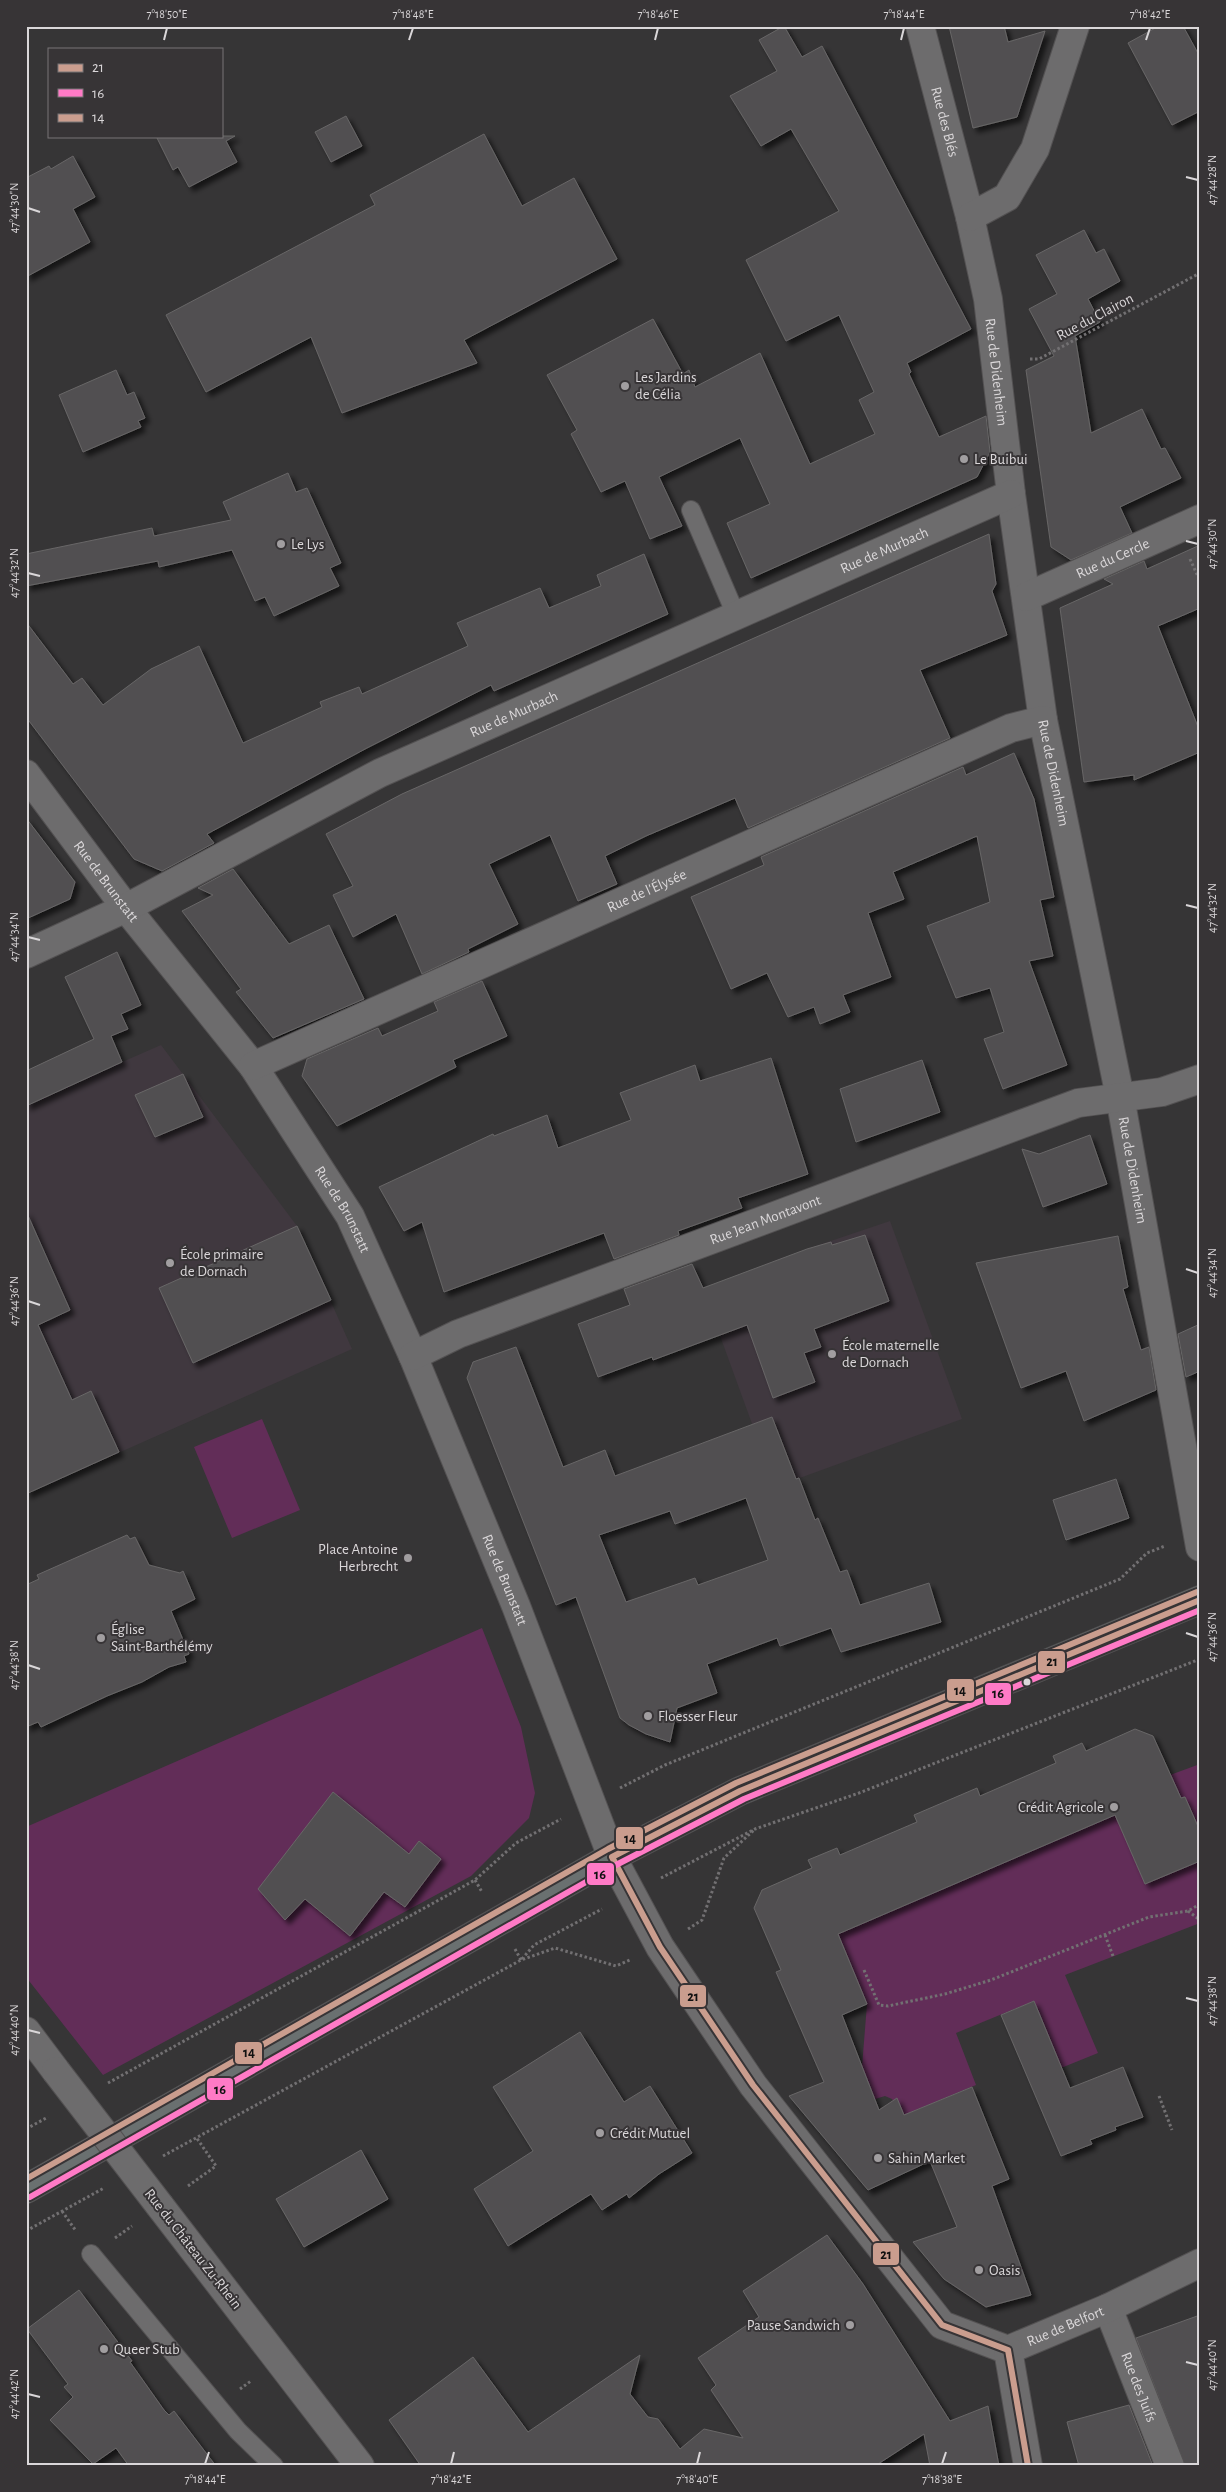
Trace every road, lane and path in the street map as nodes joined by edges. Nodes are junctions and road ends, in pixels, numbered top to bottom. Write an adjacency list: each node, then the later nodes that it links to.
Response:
1 (920, 26): 3 (street, Rue des Blés)
2 (1075, 26): 3 (street)
3 (970, 218): 5 (street, Rue de Didenheim)
4 (1200, 273): 5 (path, Rue du Clairon)
5 (995, 359): 6 (street, Rue de Didenheim)
6 (1011, 494): 9 (street, Rue de Didenheim); 10 (street, Rue de Murbach)
7 (691, 510): 10 (lane)
8 (1200, 519): 9 (street, Rue du Cercle)
9 (1026, 597): 11 (street, Rue de Didenheim)
10 (736, 615): 13 (street, Rue de Murbach)
11 (1042, 720): 15 (street, Rue de l'Élysée); 17 (street, Rue de Didenheim)
12 (26, 774): 13 (street, Rue de Brunstatt)
13 (126, 908): 14 (street, Rue de Murbach); 15 (street, Rue de Brunstatt)
14 (26, 954)
15 (253, 1066): 18 (street, Rue de Brunstatt)
16 (1200, 1079): 17 (street, Rue Jean Montavont)
17 (1120, 1097): 18 (street, Rue Jean Montavont); 19 (street, Rue de Didenheim)
18 (413, 1356): 23 (street, Rue de Brunstatt)
19 (1200, 1547)
20 (1200, 1600): 23 (main road)
21 (1200, 1659): 22 (path)
22 (755, 1829)
23 (612, 1857): 37 (main road); 43 (street, Rue de Brunstatt)
24 (1200, 1904): 25 (path)
25 (1188, 1911): 26 (path); 27 (path)
26 (1200, 1920)
27 (1104, 1935): 28 (path); 30 (path)
28 (1113, 1956)
29 (521, 1960): 34 (path)
30 (864, 1970)
31 (26, 2031): 38 (street, Rue du Château Zu-Rhein, bridge)
32 (1159, 2096): 33 (path)
33 (1172, 2130)
34 (196, 2137): 35 (path); 38 (path)
35 (154, 2160)
36 (112, 2183): 39 (path)
37 (26, 2189)
38 (160, 2206): 44 (street, Rue du Château Zu-Rhein)
39 (26, 2231)
40 (92, 2254): 45 (lane)
41 (1200, 2263): 42 (street, Rue de Belfort)
42 (1108, 2308): 43 (street, Rue de Belfort); 49 (street, Rue des Juifs)
43 (1008, 2350): 48 (street, Rue de Belfort)
44 (278, 2359): 45 (path); 47 (street, Rue du Château Zu-Rhein)
45 (218, 2406): 46 (lane)
46 (274, 2466)
47 (360, 2466)
48 (1028, 2466)
49 (1170, 2466)

